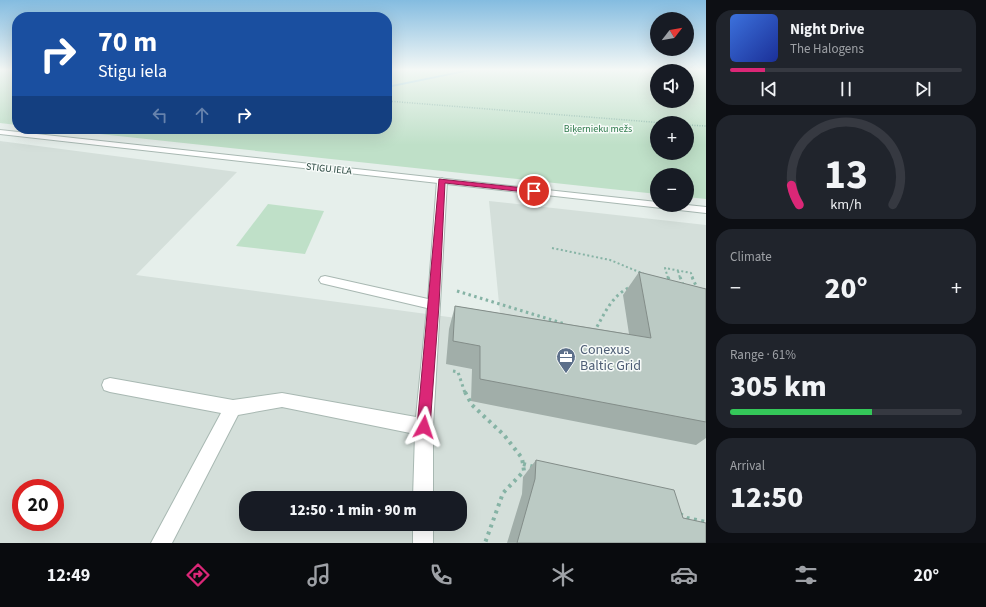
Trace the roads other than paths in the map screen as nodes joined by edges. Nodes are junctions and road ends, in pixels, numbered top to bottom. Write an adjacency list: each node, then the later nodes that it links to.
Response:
1 (0, 132): 2 (street, STIGU IELA)
2 (12, 133)
3 (18, 134): 4 (street, STIGU IELA)
4 (442, 181): 5 (street, STIGU IELA); 9 (street)
5 (650, 204)
6 (694, 209): 7 (street, STIGU IELA)
7 (706, 210)
8 (325, 280): 9 (street)
9 (434, 305): 12 (street)
10 (110, 385): 11 (street)
11 (233, 408): 12 (street); 15 (street)
12 (424, 427): 13 (street)
13 (423, 491)
14 (423, 531): 16 (street)
15 (161, 543)
16 (423, 543)

